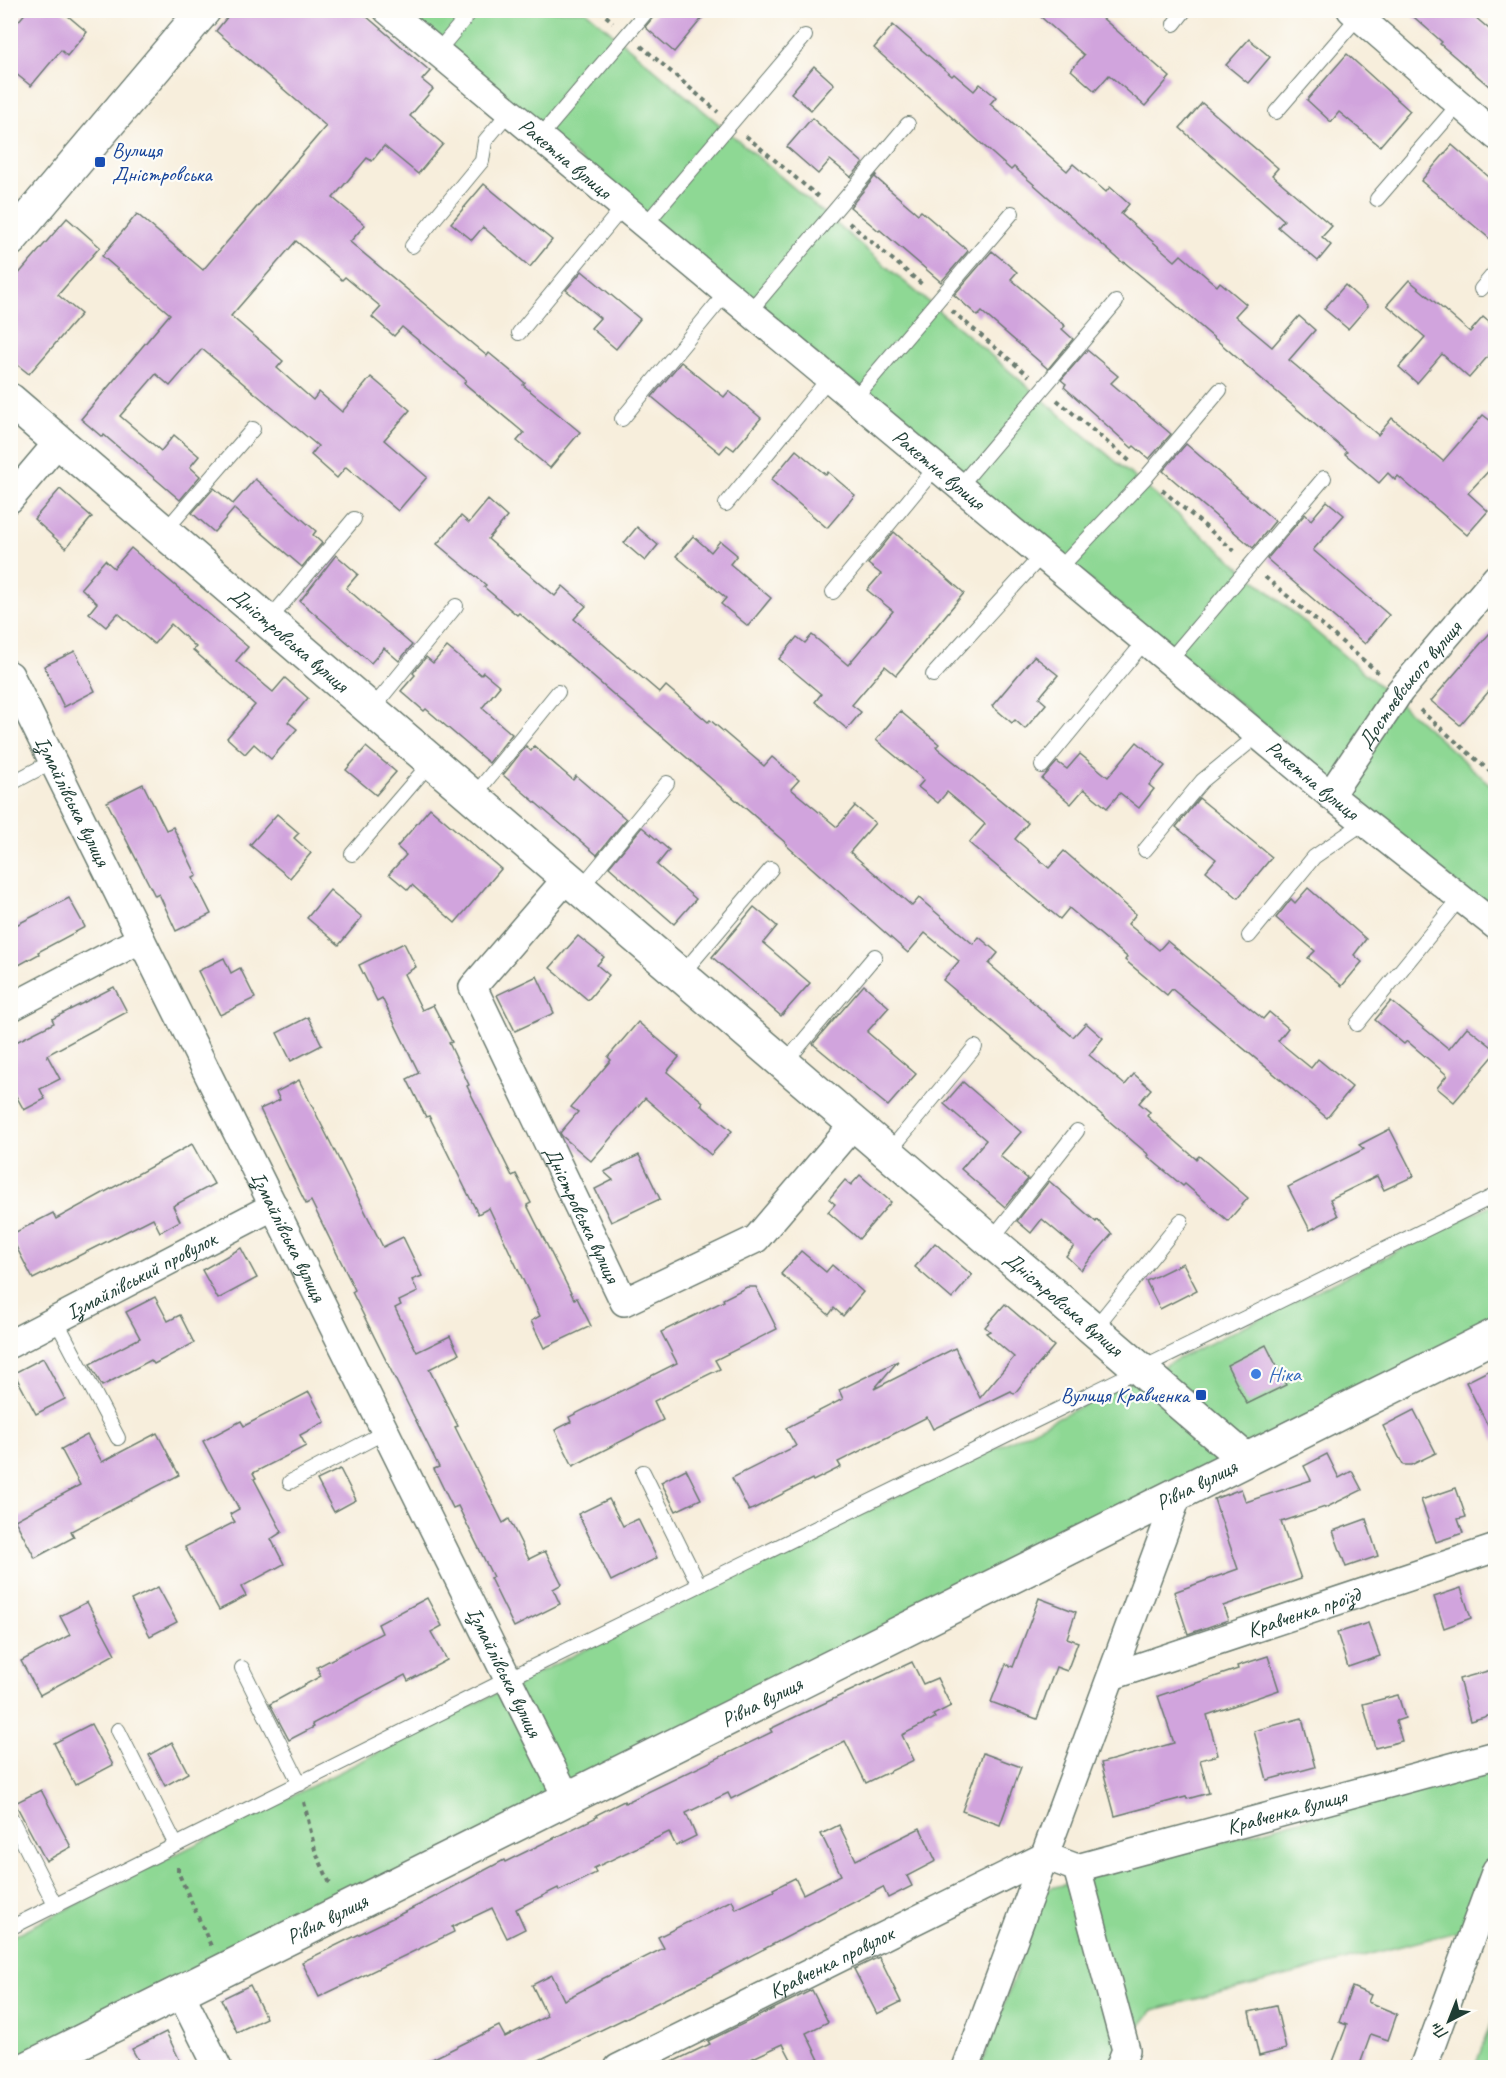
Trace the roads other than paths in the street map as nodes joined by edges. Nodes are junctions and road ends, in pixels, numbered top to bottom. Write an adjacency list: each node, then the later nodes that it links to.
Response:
1 (204, 10): 20 (street)
2 (387, 10): 9 (street, Ракетна вулиця)
3 (472, 10): 9 (lane)
4 (648, 10): 15 (lane)
5 (1185, 10): 7 (lane)
6 (1355, 14): 10 (street); 12 (lane)
7 (1174, 24)
8 (805, 36): 19 (lane)
9 (437, 52): 11 (street, Ракетна вулиця)
10 (1459, 104): 14 (street); 16 (lane)
11 (509, 112): 15 (street, Ракетна вулиця); 21 (lane)
12 (1276, 112)
13 (908, 124): 26 (lane)
14 (1496, 136)
15 (539, 138): 17 (street, Ракетна вулиця)
16 (1377, 199)
17 (623, 207): 19 (street, Ракетна вулиця); 27 (lane)
18 (1012, 213): 30 (lane)
19 (645, 225): 24 (street, Ракетна вулиця)
20 (10, 240)
21 (412, 246)
22 (1496, 272): 23 (lane)
23 (1480, 289)
24 (726, 293): 26 (street, Ракетна вулиця); 32 (lane)
25 (1116, 302): 37 (lane)
26 (749, 312): 28 (street, Ракетна вулиця)
27 (519, 333)
28 (829, 378): 30 (street, Ракетна вулиця); 39 (lane)
29 (1220, 390): 42 (lane)
30 (854, 399): 35 (street, Ракетна вулиця)
31 (10, 400): 34 (street, Дністровська вулиця)
32 (622, 418)
33 (253, 429): 41 (lane)
34 (58, 441): 38 (street); 41 (street, Дністровська вулиця)
35 (936, 467): 37 (street, Ракетна вулиця); 44 (lane)
36 (1324, 478): 48 (lane)
37 (959, 487): 42 (street, Ракетна вулиця)
38 (10, 499)
39 (726, 504)
40 (354, 519): 46 (lane)
41 (164, 532): 46 (street, Дністровська вулиця)
42 (1050, 562): 47 (street, Ракетна вулиця); 50 (lane)
43 (1496, 578): 59 (street, Достоєвського вулиця)
44 (833, 592)
45 (456, 606): 52 (lane)
46 (268, 621): 52 (street, Дністровська вулиця)
47 (1145, 641): 48 (street, Ракетна вулиця); 56 (lane)
48 (1169, 661): 53 (street, Ракетна вулиця)
49 (10, 675): 54 (street, Ізмайлівська вулиця)
50 (933, 675)
51 (558, 692): 60 (lane)
52 (371, 710): 55 (street, Дністровська вулиця)
53 (1258, 735): 59 (street, Ракетна вулиця); 62 (lane)
54 (53, 761): 58 (lane); 69 (street, Ізмайлівська вулиця)
55 (432, 762): 60 (street, Дністровська вулиця); 63 (lane)
56 (1042, 765)
57 (667, 783): 65 (lane)
58 (10, 784)
59 (1330, 795): 61 (street, Ракетна вулиця)
60 (473, 797): 65 (street, Дністровська вулиця)
61 (1365, 822): 66 (street, Ракетна вулиця); 68 (lane)
62 (1145, 850)
63 (352, 854)
64 (771, 869): 71 (lane)
65 (573, 883): 71 (street, Дністровська вулиця); 76 (street, Дністровська вулиця)
66 (1460, 898): 67 (street, Ракетна вулиця); 73 (lane)
67 (1489, 917)
68 (1249, 936)
69 (141, 939): 72 (street); 80 (street, Ізмайлівська вулиця)
70 (875, 956): 75 (lane)
71 (681, 975): 75 (street, Дністровська вулиця)
72 (10, 1008)
73 (1357, 1024)
74 (975, 1047): 78 (lane)
75 (784, 1064): 76 (street, Дністровська вулиця)
76 (854, 1124): 78 (street, Дністровська вулиця)
77 (1077, 1131): 82 (lane)
78 (888, 1153): 82 (street, Дністровська вулиця)
79 (1496, 1195): 87 (lane)
80 (273, 1206): 83 (street, Ізмайлівський провулок); 88 (street, Ізмайлівська вулиця)
81 (1181, 1221): 84 (lane)
82 (990, 1241): 84 (street, Дністровська вулиця)
83 (56, 1320): 86 (street, Ізмайлівський провулок); 89 (lane)
84 (1093, 1329): 87 (street, Дністровська вулиця)
85 (1496, 1335): 90 (street, Рівна вулиця)
86 (10, 1344)
87 (1139, 1368): 90 (street, Дністровська вулиця); 95 (lane)
88 (386, 1432): 92 (lane); 98 (street, Ізмайлівська вулиця)
89 (118, 1438)
90 (1245, 1459): 93 (street, Рівна вулиця)
91 (643, 1472): 95 (lane)
92 (290, 1482)
93 (1179, 1492): 97 (street); 102 (street, Рівна вулиця)
94 (1496, 1548): 97 (street, Кравченка проїзд)
95 (699, 1585): 98 (lane)
96 (242, 1668): 101 (lane)
97 (1112, 1676): 105 (street)
98 (508, 1679): 101 (lane); 102 (street, Ізмайлівська вулиця)
99 (118, 1730): 104 (lane)
100 (1496, 1755): 106 (street, Кравченка вулиця)
101 (300, 1784): 104 (lane)
102 (567, 1798): 110 (street, Рівна вулиця)
103 (10, 1816): 108 (lane)
104 (176, 1845): 108 (lane)
105 (1045, 1856): 106 (street); 113 (street, Кравченка провулок); 114 (street)
106 (1077, 1868): 115 (street)
107 (1496, 1870): 116 (street)
108 (55, 1905): 109 (lane)
109 (10, 1928)
110 (180, 1992): 111 (street, Рівна вулиця); 112 (street)
111 (28, 2067)
112 (218, 2067)
113 (621, 2067)
114 (966, 2067)
115 (1119, 2067)
116 (1423, 2067)

